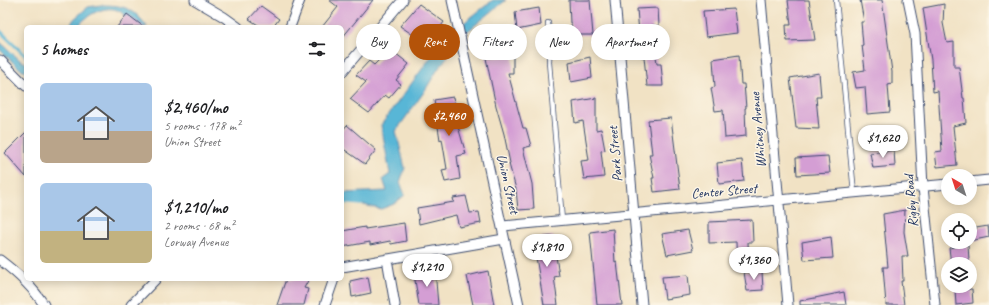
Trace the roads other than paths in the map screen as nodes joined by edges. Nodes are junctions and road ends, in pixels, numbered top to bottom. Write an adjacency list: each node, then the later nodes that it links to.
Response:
1 (194, 0): 10 (street)
2 (300, 0): 11 (street)
3 (403, 0): 13 (street)
4 (452, 0): 23 (street, Union Street)
5 (616, 0): 21 (street, Park Street)
6 (761, 0): 20 (street, Whitney Avenue)
7 (836, 0): 19 (lane)
8 (908, 0): 18 (street, Rigby Road)
9 (548, 23): 22 (lane)
10 (235, 25)
11 (291, 25)
12 (0, 60): 14 (street)
13 (344, 70)
14 (24, 84)
15 (989, 180): 16 (street)
16 (977, 181)
17 (941, 185): 18 (street, Center Street)
18 (923, 187): 19 (street, Center Street); 39 (street, Rigby Road)
19 (854, 193): 20 (street, Center Street)
20 (778, 200): 21 (street, Center Street); 38 (street, Whitney Avenue)
21 (634, 214): 22 (street, Center Street); 37 (street, Park Street)
22 (562, 221): 23 (street, Center Street)
23 (503, 226): 24 (street, Union Street)
24 (504, 239): 25 (street); 36 (street, Union Street)
25 (387, 259): 27 (street); 35 (street)
26 (0, 260): 28 (street)
27 (344, 267)
28 (24, 279)
29 (26, 281): 32 (street)
30 (154, 281): 33 (street)
31 (333, 281): 34 (street)
32 (44, 305)
33 (131, 305)
34 (325, 305)
35 (395, 305)
36 (519, 305)
37 (642, 305)
38 (788, 305)
39 (935, 305)

